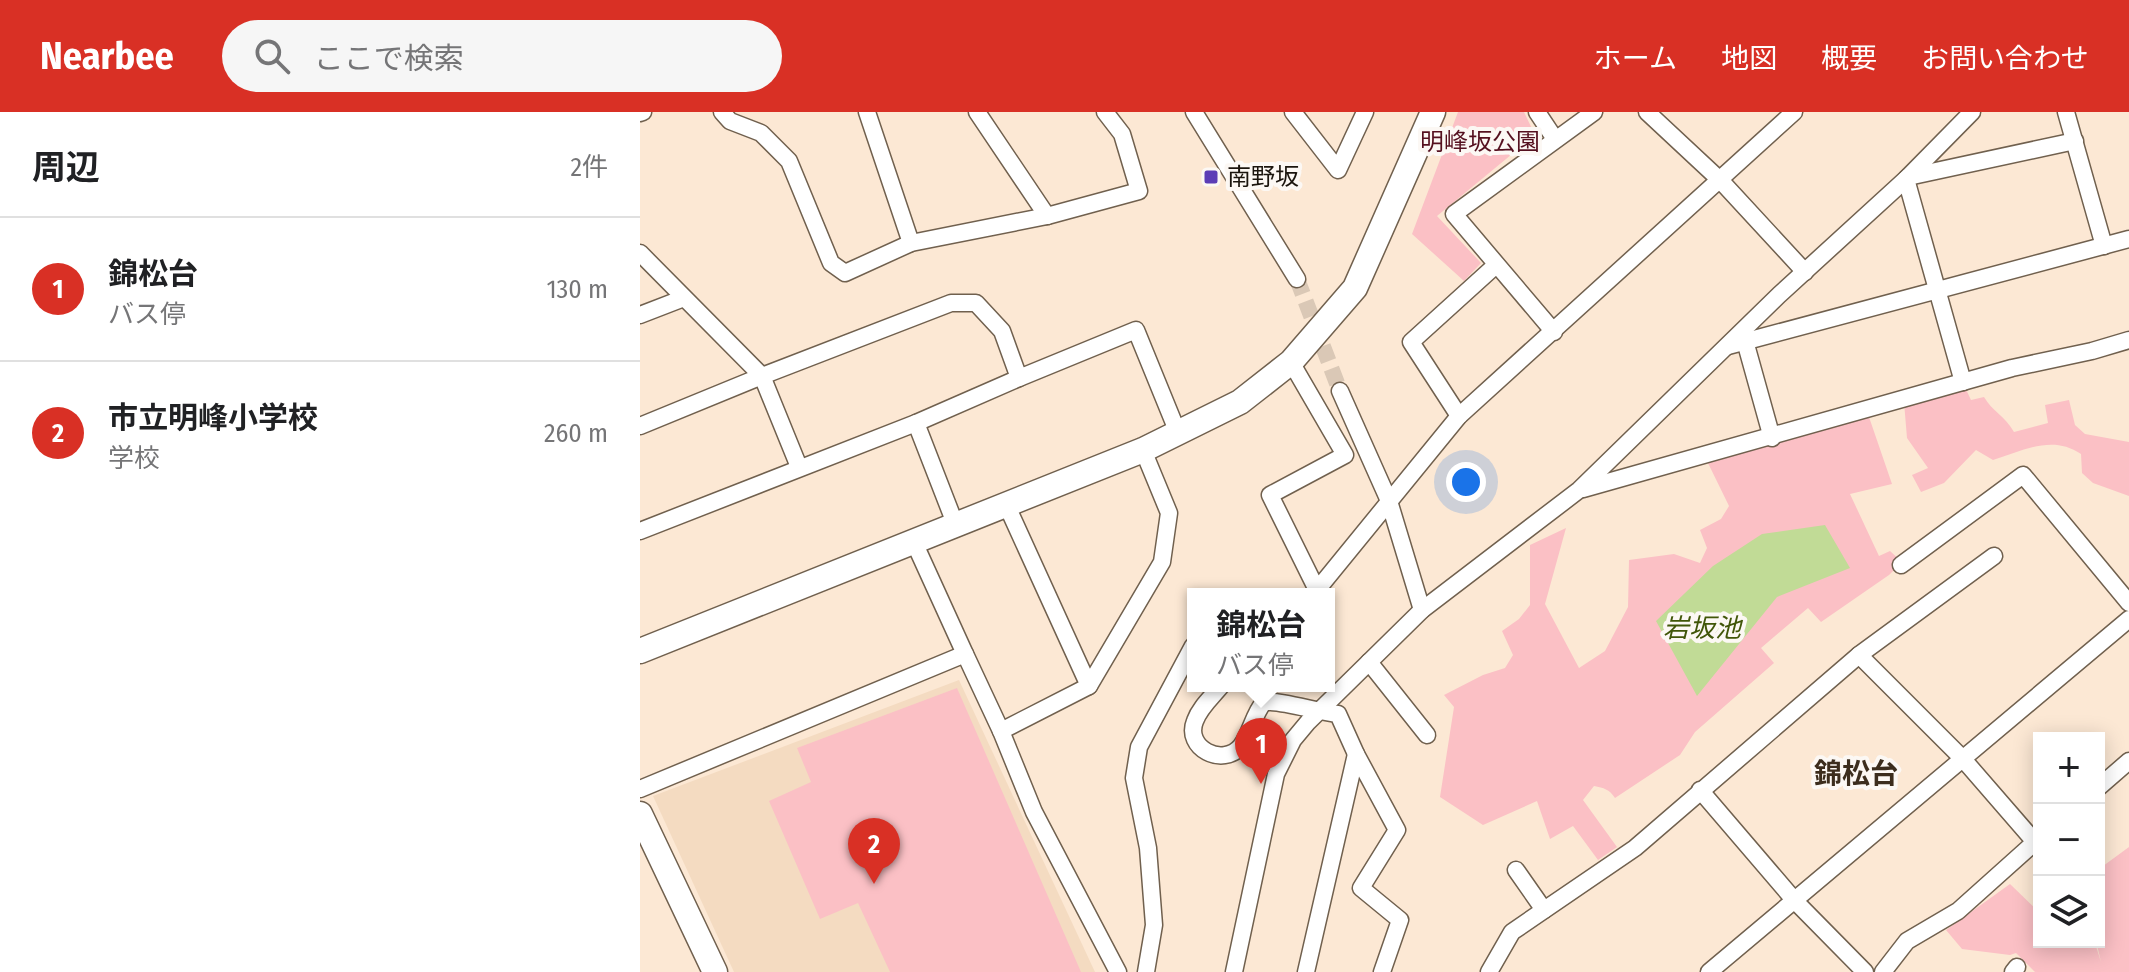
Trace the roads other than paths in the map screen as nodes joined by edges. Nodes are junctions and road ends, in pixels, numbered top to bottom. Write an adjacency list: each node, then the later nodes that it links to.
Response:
1 (722, 112): 21 (street)
2 (867, 112): 21 (street)
3 (977, 112): 19 (street)
4 (1105, 112): 19 (street)
5 (1293, 112): 6 (street)
6 (1365, 112)
7 (1433, 112): 34 (street)
8 (1537, 112): 15 (street)
9 (1594, 112): 15 (street)
10 (1647, 112): 18 (street)
11 (1794, 112): 18 (street)
12 (1972, 112): 17 (street)
13 (2066, 112): 16 (street)
14 (1200, 115): 26 (street)
15 (1555, 139): 24 (street)
16 (2075, 141): 17 (street); 22 (street)
17 (1906, 178): 25 (street); 27 (street)
18 (1721, 181): 25 (street); 30 (street)
19 (1047, 216): 21 (street)
20 (2129, 239): 22 (street)
21 (911, 243)
22 (2104, 246): 27 (street)
23 (640, 253): 28 (street)
24 (1496, 265): 30 (street); 39 (street)
25 (1805, 272): 33 (street)
26 (1297, 279)
27 (1939, 291): 32 (street); 37 (street)
28 (684, 298): 29 (street); 35 (street)
29 (640, 315)
30 (1554, 332): 39 (street)
31 (2129, 340): 37 (street)
32 (1745, 341): 33 (street); 43 (street)
33 (1727, 347): 46 (street)
34 (1291, 362): 42 (street); 54 (street)
35 (762, 376): 36 (street); 41 (street); 45 (street)
36 (1019, 378): 40 (street); 42 (street)
37 (1963, 382): 43 (street)
38 (1340, 391): 47 (street)
39 (1459, 416): 47 (street)
40 (916, 423): 45 (street); 49 (street)
41 (640, 426)
42 (1178, 433): 44 (street)
43 (1772, 438): 46 (street)
44 (1143, 450): 48 (street); 64 (street)
45 (799, 467): 50 (street)
46 (1579, 490): 57 (street)
47 (1389, 501): 55 (street); 57 (street)
48 (1007, 506): 49 (street); 64 (street)
49 (956, 526): 51 (street)
50 (640, 531)
51 (914, 542): 59 (street); 60 (street)
52 (1994, 556): 61 (street)
53 (1901, 565): 56 (street)
54 (1316, 588)
55 (1319, 588)
56 (2129, 603)
57 (1422, 610): 63 (street)
58 (2129, 619): 70 (street)
59 (640, 651)
60 (965, 654): 67 (street); 73 (street)
61 (1859, 655): 70 (street); 74 (street)
62 (1187, 657): 83 (street)
63 (1369, 662): 66 (street); 68 (street)
64 (1089, 686): 67 (street)
65 (1216, 692): 66 (street)
66 (1319, 712): 69 (street); 84 (street)
67 (1001, 731): 82 (street)
68 (1427, 735)
69 (1356, 754): 85 (street); 86 (street)
70 (1963, 759): 76 (street); 79 (street)
71 (2129, 761): 72 (street)
72 (2105, 782)
73 (640, 789)
74 (1700, 790): 79 (street); 80 (street)
75 (640, 814): 81 (street)
76 (2033, 836)
77 (2033, 844): 90 (street)
78 (1516, 870): 80 (street)
79 (1795, 901): 88 (street); 89 (street)
80 (1544, 910): 87 (street)
81 (715, 972)
82 (1118, 972)
83 (1146, 972)
84 (1234, 972)
85 (1306, 972)
86 (1382, 972)
87 (1489, 972)
88 (1709, 972)
89 (1865, 972)
90 (1883, 972)

